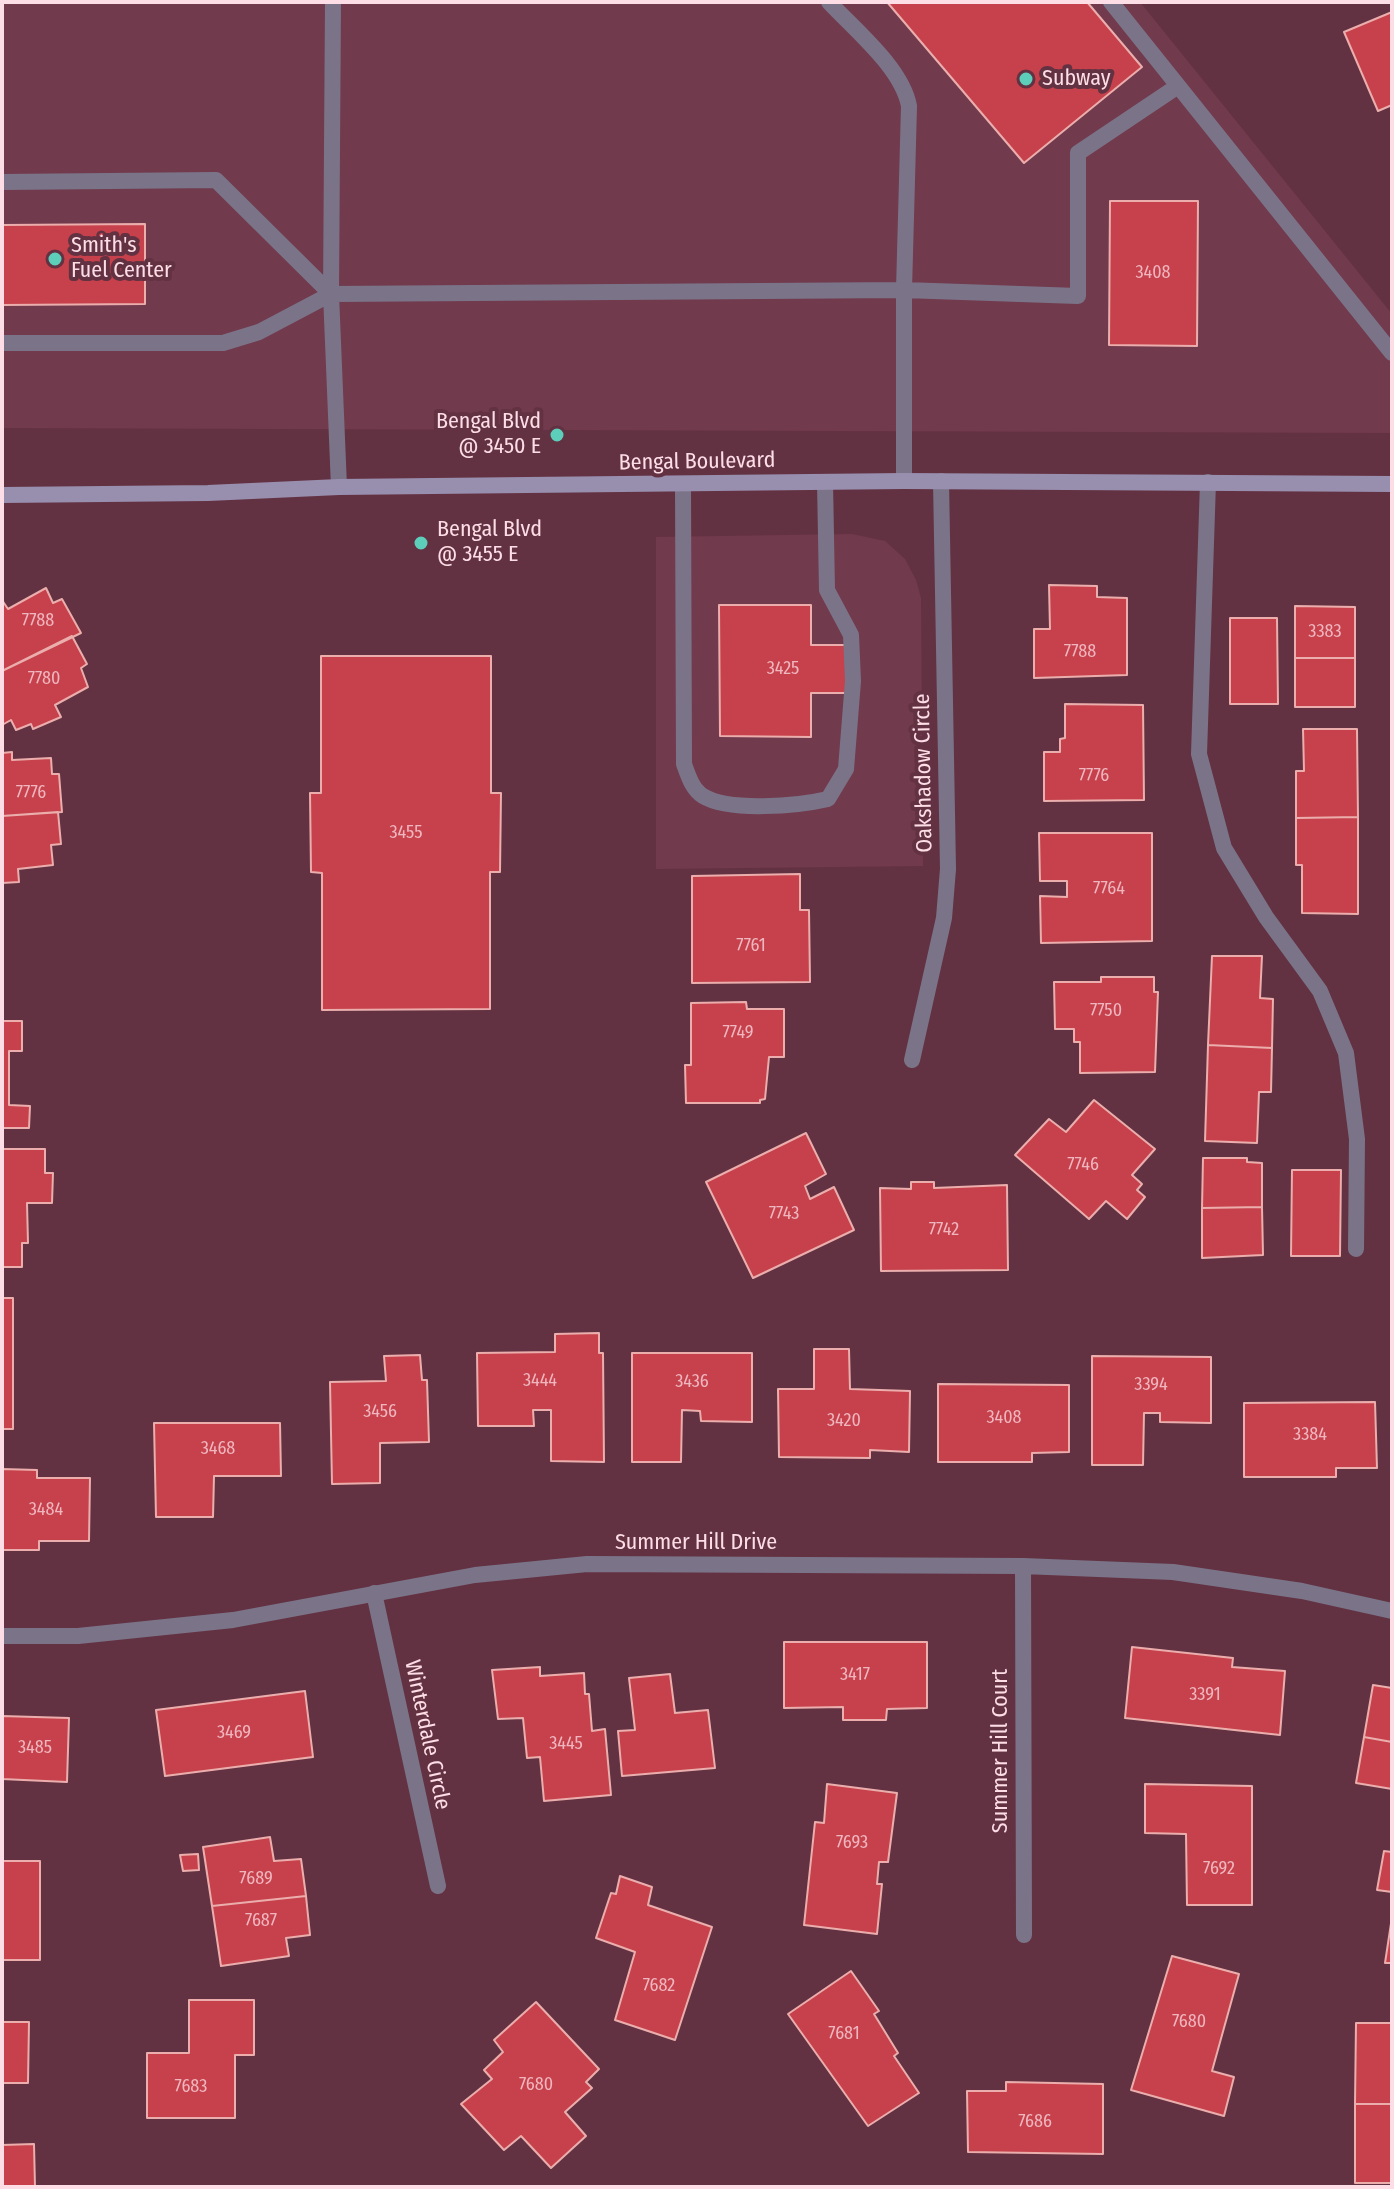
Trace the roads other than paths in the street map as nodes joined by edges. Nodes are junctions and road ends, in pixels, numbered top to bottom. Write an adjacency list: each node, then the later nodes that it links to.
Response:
1 (333, 2): 7 (street)
2 (829, 2): 6 (street)
3 (1111, 2): 4 (street)
4 (1178, 86): 6 (street); 9 (street)
5 (2, 182): 7 (street)
6 (904, 290): 7 (street); 10 (street)
7 (331, 294): 8 (street); 16 (street)
8 (2, 343)
9 (1392, 353)
10 (904, 481): 11 (main road, Bengal Boulevard); 12 (main road, Bengal Boulevard)
11 (941, 481): 13 (main road, Bengal Boulevard); 18 (street, Oakshadow Circle)
12 (825, 482): 14 (main road, Bengal Boulevard); 14 (street)
13 (1208, 482): 15 (main road, Bengal Boulevard); 19 (street)
14 (683, 484): 16 (main road, Bengal Boulevard)
15 (1392, 484)
16 (339, 487): 17 (main road, Bengal Boulevard)
17 (2, 495)
18 (912, 1060)
19 (1356, 1249)
20 (1023, 1566): 21 (street, Summer Hill Drive); 22 (street, Summer Hill Drive); 25 (street, Summer Hill Court)
21 (374, 1593): 23 (street, Summer Hill Drive); 24 (street, Winterdale Circle)
22 (1392, 1611)
23 (2, 1636)
24 (438, 1886)
25 (1024, 1935)

